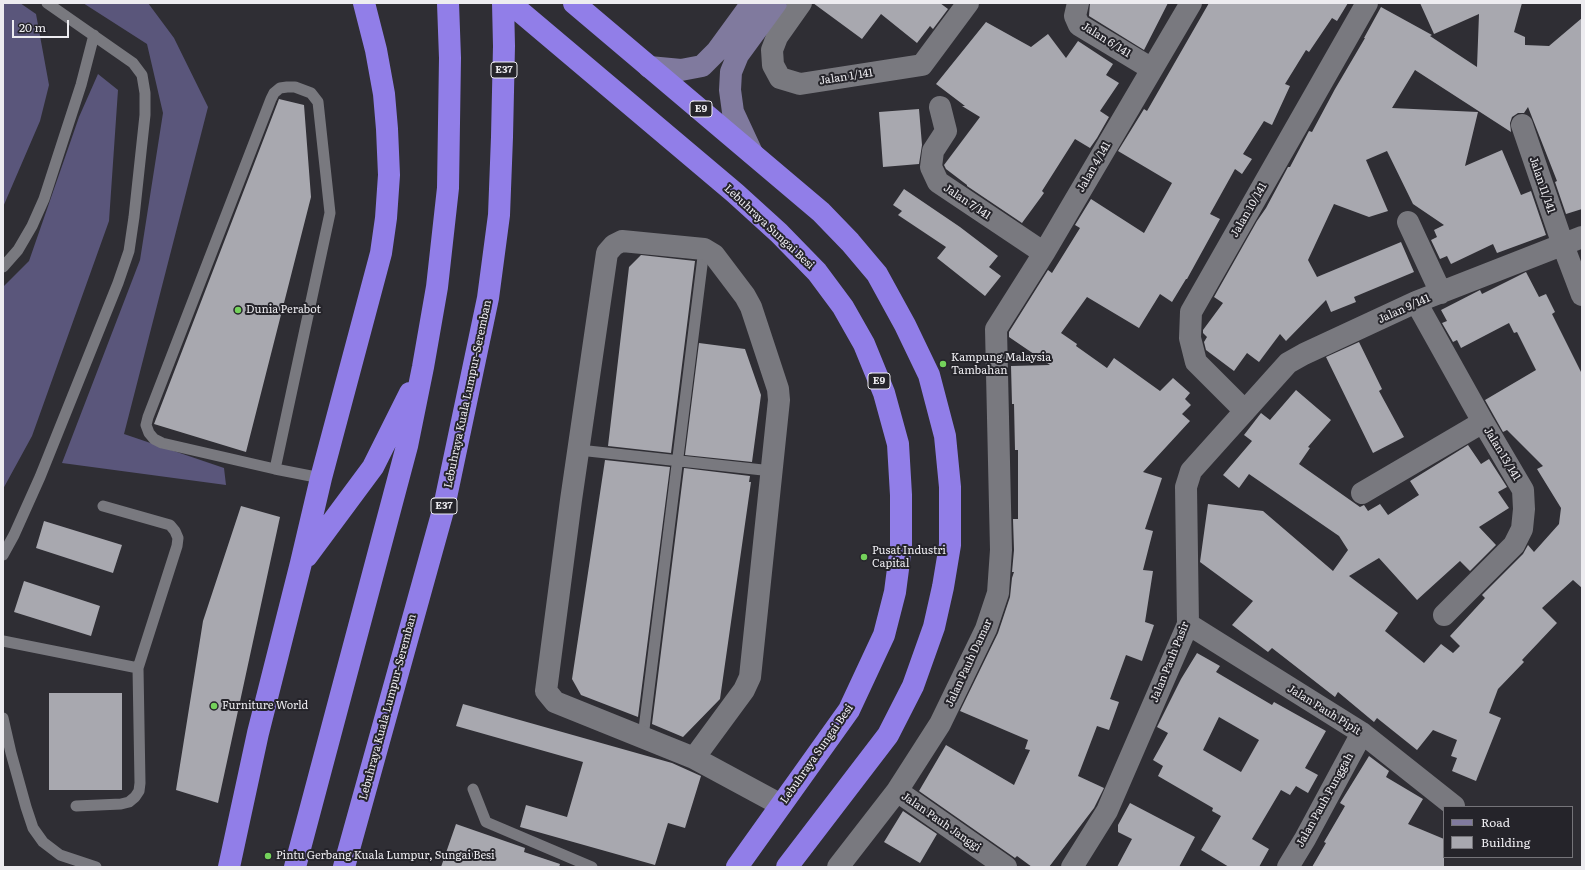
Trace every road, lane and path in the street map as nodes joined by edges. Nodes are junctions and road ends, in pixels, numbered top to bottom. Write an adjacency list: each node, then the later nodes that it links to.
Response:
1 (47, 3): 14 (lane)
2 (364, 3): 36 (highway)
3 (448, 3): 29 (highway)
4 (503, 3): 59 (highway, Lebuhraya Kuala Lumpur–Seremban / E37)
5 (510, 3): 52 (highway, Lebuhraya Sungai Besi / E9)
6 (574, 3): 15 (highway, E9)
7 (752, 3): 15 (street)
8 (776, 3): 19 (street)
9 (801, 3): 10 (street, Jalan 1/141)
10 (968, 3)
11 (1078, 3): 16 (street, Jalan 6/141)
12 (1191, 3): 16 (street, Jalan 4/141)
13 (1367, 3): 30 (street, Jalan 10/141)
14 (94, 35): 24 (lane); 39 (lane)
15 (649, 67): 19 (highway, E9)
16 (1152, 69): 23 (street, Jalan 4/141)
17 (940, 107): 23 (street, Jalan 7/141)
18 (1522, 126): 21 (street, Jalan 11/141)
19 (752, 153): 62 (highway, E9)
20 (1408, 222): 25 (street)
21 (1572, 241): 25 (street, Jalan 9/141); 26 (street, Jalan 11/141)
22 (704, 249): 32 (street); 33 (lane); 35 (street)
23 (1044, 253): 28 (street, Jalan 4/141)
24 (3, 267)
25 (1440, 293): 27 (street, Jalan 9/141)
26 (1582, 295)
27 (1416, 302): 30 (street, Jalan 9/141); 31 (street, Jalan 13/141)
28 (996, 329): 51 (street, Jalan Pauh Damar)
29 (423, 367): 40 (highway); 58 (highway)
30 (1245, 411): 42 (street, Jalan Pauh Pasir)
31 (1483, 422): 37 (street); 41 (street, Jalan 13/141)
32 (579, 450): 33 (lane); 47 (street)
33 (677, 461): 35 (lane); 47 (lane)
34 (275, 469): 34 (lane); 36 (lane)
35 (772, 471): 49 (street)
36 (321, 478): 40 (highway)
37 (1362, 494)
38 (103, 506): 44 (lane)
39 (3, 555)
40 (301, 563): 57 (highway)
41 (1444, 615)
42 (1188, 624): 46 (street, Jalan Pauh Pipit); 64 (street, Jalan Pauh Pasir)
43 (3, 641): 44 (lane)
44 (138, 668): 53 (lane)
45 (3, 718): 48 (lane)
46 (1362, 733): 54 (street, Jalan Pauh Pipit); 65 (street, Jalan Pauh Punggah)
47 (643, 738): 49 (street)
48 (7, 755): 56 (lane)
49 (694, 758): 52 (street)
50 (473, 789): 60 (lane)
51 (897, 791): 55 (street, Jalan Pauh Damar); 63 (street, Jalan Pauh Janggi)
52 (781, 805): 61 (highway, Lebuhraya Sungai Besi / E9)
53 (76, 806)
54 (1454, 806)
55 (840, 866)
56 (96, 867)
57 (229, 867)
58 (295, 867)
59 (344, 867)
60 (592, 867)
61 (737, 867)
62 (787, 867)
63 (1006, 867)
64 (1072, 867)
65 (1288, 867)

